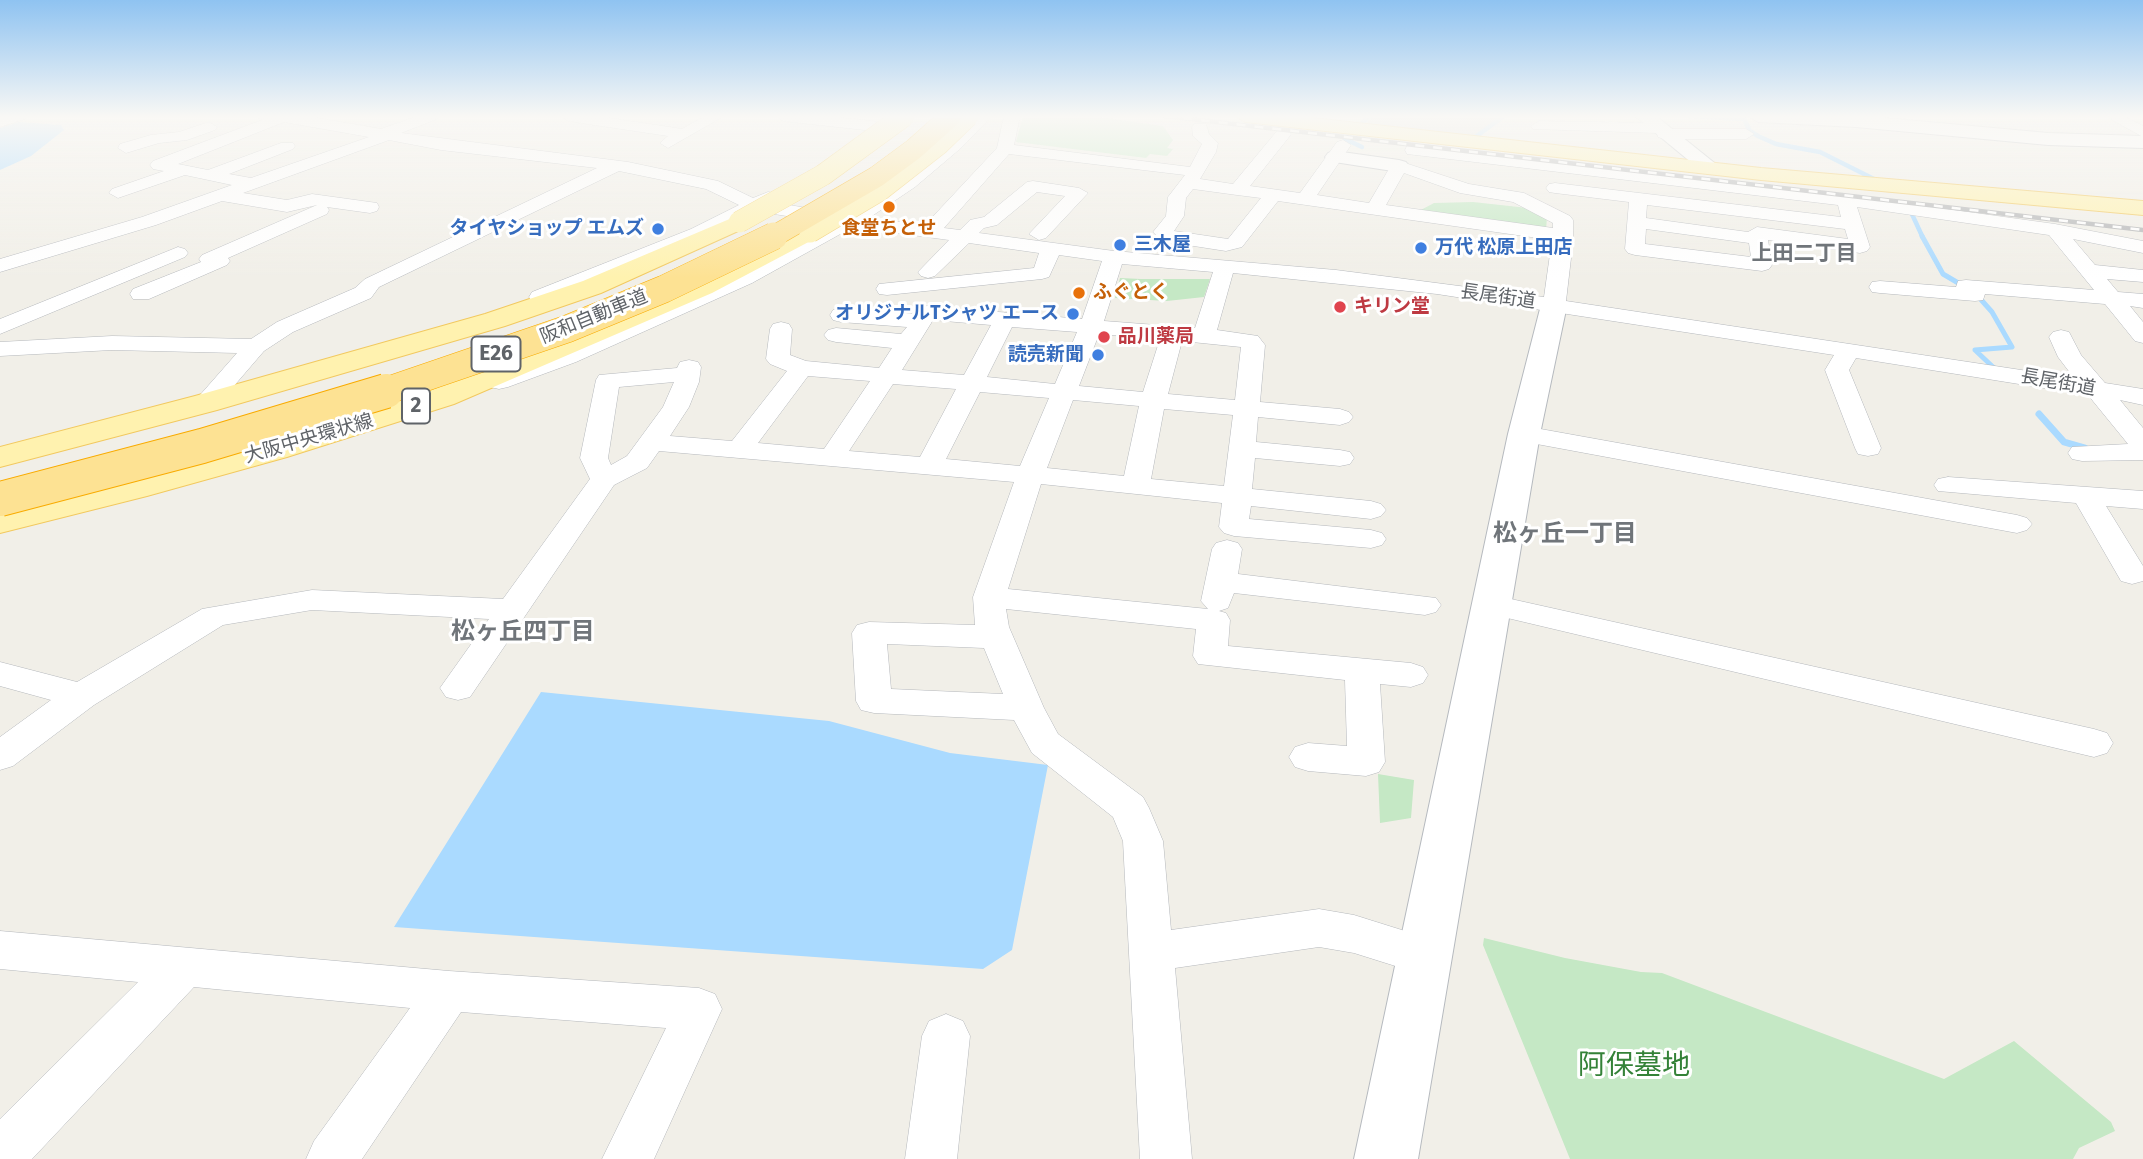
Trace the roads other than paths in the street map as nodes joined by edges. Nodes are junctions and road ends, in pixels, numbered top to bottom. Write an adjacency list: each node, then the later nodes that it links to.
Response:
1 (169, 170): 25 (street)
2 (223, 170): 23 (street)
3 (291, 170): 26 (street)
4 (614, 170): 83 (street)
5 (642, 170): 41 (street, 長尾街道)
6 (813, 170): 41 (street)
7 (830, 170): 41 (main road, bridge)
8 (853, 170): 109 (highway, 阪和自動車道 / E26)
9 (885, 170): 116 (highway, 阪和自動車道 / E26, bridge)
10 (906, 170): 91 (main road, 大阪中央環状線 / 2, bridge)
11 (925, 170): 43 (street)
12 (986, 170): 47 (street)
13 (1116, 170): 27 (street)
14 (1158, 170): 24 (street)
15 (1191, 170): 24 (street)
16 (1253, 170): 28 (street)
17 (1325, 170): 33 (street)
18 (1397, 170): 39 (street)
19 (1411, 170): 49 (street)
20 (1448, 170): 32 (street)
21 (1590, 170): 34 (street)
22 (1723, 170): 37 (main road)
23 (209, 175): 25 (street); 26 (street)
24 (1186, 176): 28 (street); 31 (street)
25 (187, 179): 29 (street); 40 (street)
26 (254, 184): 30 (street)
27 (1099, 185)
28 (1237, 190): 31 (street)
29 (118, 193)
30 (222, 195): 35 (street); 40 (street)
31 (1273, 195): 33 (street)
32 (1638, 198): 44 (street); 45 (street)
33 (1305, 199): 39 (street)
34 (1845, 200): 45 (street); 46 (street)
35 (336, 202): 36 (street); 58 (street)
36 (370, 207)
37 (2143, 208)
38 (1003, 209): 42 (street); 42 (street); 48 (street)
39 (1375, 209): 49 (street)
40 (180, 210): 60 (street)
41 (747, 214): 43 (street, 長尾街道); 94 (main road)
42 (1055, 216): 50 (street)
43 (850, 220): 47 (street, 長尾街道); 91 (street)
44 (1637, 222): 51 (street); 54 (street)
45 (1854, 224): 51 (street)
46 (2054, 230): 52 (street); 62 (street)
47 (930, 232): 48 (street, 長尾街道)
48 (964, 237): 50 (street, 長尾街道); 63 (street)
49 (1563, 239): 71 (street)
50 (1045, 241): 57 (street, 長尾街道); 67 (street)
51 (1759, 243): 54 (street); 56 (street)
52 (2143, 247)
53 (152, 248): 55 (street)
54 (1649, 251): 64 (street)
55 (178, 253): 58 (street); 76 (street)
56 (1809, 253)
57 (1114, 257): 61 (street, 長尾街道); 75 (street)
58 (215, 260): 59 (street); 68 (street)
59 (243, 265)
60 (0, 266)
61 (1225, 266): 71 (street, 長尾街道); 79 (street)
62 (2089, 271): 65 (street); 69 (street)
63 (928, 272)
64 (1650, 276)
65 (2143, 276)
66 (1880, 287): 69 (street)
67 (887, 289)
68 (141, 294)
69 (2112, 298): 72 (street)
70 (1993, 304): 72 (street)
71 (1554, 305): 85 (street, 長尾街道); 97 (street)
72 (2138, 312): 81 (street)
73 (1005, 319): 74 (street); 75 (street); 88 (street)
74 (921, 321): 82 (street); 82 (street)
75 (1091, 326): 78 (street); 90 (street)
76 (0, 327)
77 (781, 329): 86 (street)
78 (1173, 334): 79 (street); 93 (street)
79 (1204, 336): 95 (street)
80 (2061, 337): 89 (street)
81 (2143, 337)
82 (907, 342): 87 (street)
83 (256, 346): 84 (street); 94 (street)
84 (0, 349)
85 (1848, 351): 89 (street, 長尾街道); 100 (street)
86 (803, 368): 87 (street); 99 (street)
87 (884, 377): 88 (street); 105 (street)
88 (972, 384): 90 (street); 107 (street)
89 (2100, 391): 92 (street, 長尾街道); 102 (street)
90 (1062, 393): 93 (street); 108 (street)
91 (443, 397): 118 (main road, 大阪中央環状線 / 2)
92 (2143, 397)
93 (1153, 401): 95 (street); 112 (street)
94 (206, 403): 104 (main road)
95 (1248, 409): 96 (street); 101 (street)
96 (1340, 417)
97 (1524, 434): 120 (street); 126 (street)
98 (652, 442): 99 (street); 110 (street); 110 (street)
99 (741, 447): 105 (street)
100 (1868, 448)
101 (1243, 449): 106 (street); 115 (street)
102 (2137, 450): 103 (street); 111 (street)
103 (2082, 453)
104 (0, 457)
105 (832, 457): 107 (street)
106 (1340, 458)
107 (929, 466): 108 (street)
108 (1030, 475): 112 (street); 124 (street)
109 (0, 477)
110 (604, 479): 127 (street)
111 (2143, 481)
112 (1136, 485): 115 (street)
113 (1948, 485): 114 (street)
114 (2086, 496): 117 (street); 122 (street)
115 (1238, 497): 119 (street)
116 (0, 499)
117 (2143, 500)
118 (0, 522)
119 (1371, 524)
120 (2017, 524)
121 (1227, 549): 123 (street)
122 (2132, 574)
123 (1221, 582): 125 (street); 128 (street)
124 (989, 597): 128 (street); 129 (street)
125 (1424, 605)
126 (1493, 605): 136 (street); 141 (street)
127 (512, 610): 133 (street); 134 (street)
128 (1214, 620): 130 (street)
129 (997, 637): 135 (street); 135 (street)
130 (1362, 671): 132 (street); 138 (street)
131 (0, 674): 134 (street)
132 (1411, 676)
133 (458, 688)
134 (81, 696): 137 (street)
135 (1026, 708): 140 (street)
136 (2094, 743)
137 (0, 756)
138 (1308, 757)
139 (0, 950): 142 (street)
140 (1149, 953): 141 (street); 149 (street)
141 (1424, 956): 150 (street)
142 (183, 968): 143 (street); 145 (street)
143 (449, 991): 146 (street); 147 (street)
144 (946, 1036): 148 (street)
145 (0, 1155)
146 (332, 1159)
147 (628, 1159)
148 (931, 1159)
149 (1166, 1159)
150 (1386, 1159)

